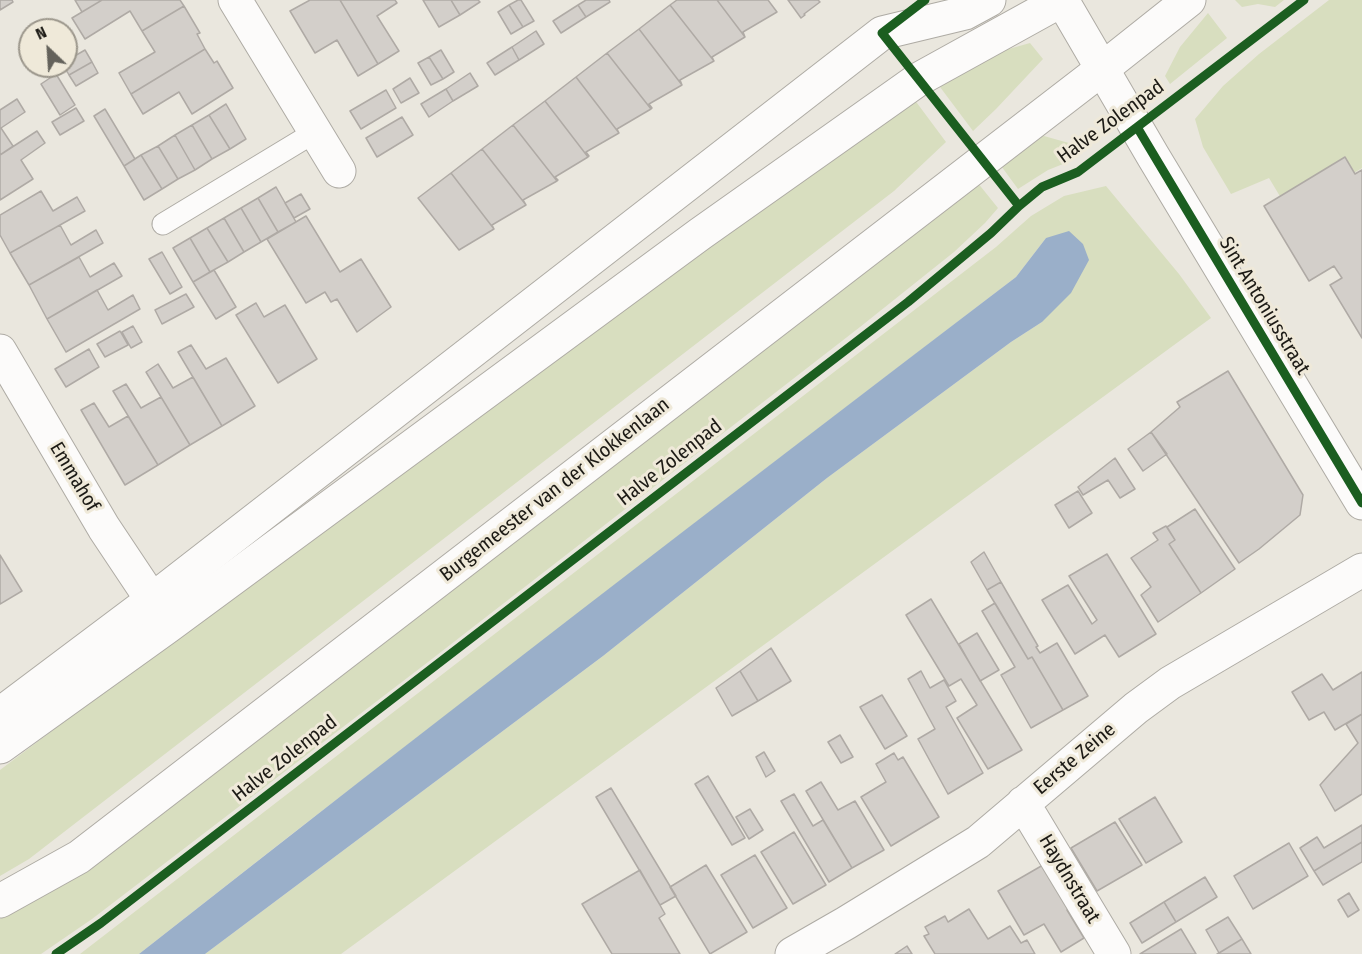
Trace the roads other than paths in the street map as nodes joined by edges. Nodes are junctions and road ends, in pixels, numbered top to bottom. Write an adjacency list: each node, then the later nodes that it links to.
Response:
1 (235, 0): 6 (street)
2 (989, 0): 12 (street)
3 (1062, 0): 5 (street, Sint Antoniusstraat); 14 (street)
4 (1189, 0): 5 (street, Burgemeester van der Klokkenlaan)
5 (1102, 69): 10 (street, Sint Antoniusstraat); 16 (street, Burgemeester van der Klokkenlaan)
6 (315, 132): 7 (street); 8 (lane)
7 (339, 171)
8 (163, 224)
9 (0, 351): 12 (street, Emmahof)
10 (1362, 502)
11 (1362, 570): 15 (street, Eerste Zeine)
12 (152, 600): 13 (street)
13 (0, 714)
14 (0, 747)
15 (1023, 803): 17 (street, Eerste Zeine); 18 (street, Haydnstraat)
16 (0, 901)
17 (792, 954)
18 (1114, 954)

